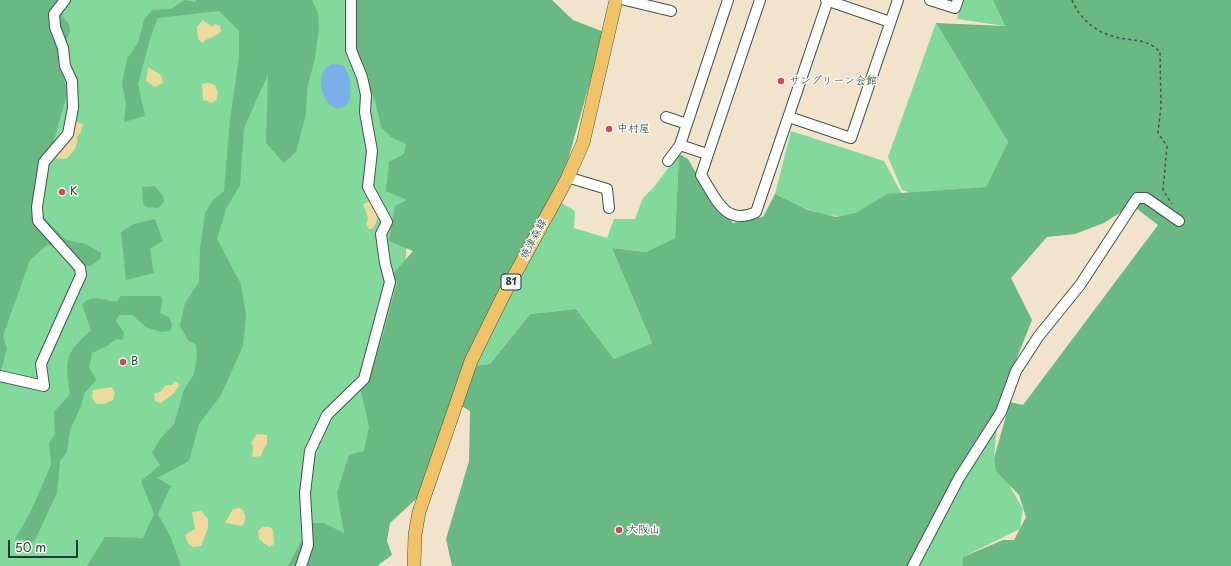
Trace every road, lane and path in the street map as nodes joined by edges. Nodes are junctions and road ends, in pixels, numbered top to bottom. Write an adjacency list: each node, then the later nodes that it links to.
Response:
1 (65, 0): 24 (street)
2 (351, 0): 25 (street)
3 (616, 0): 20 (main road, 焼津森線 / 81)
4 (625, 0): 12 (street)
5 (728, 0): 16 (street)
6 (760, 0): 18 (street)
7 (827, 0): 13 (street); 15 (street)
8 (898, 0): 13 (street)
9 (930, 0): 10 (street)
10 (958, 0)
11 (1072, 0): 21 (path)
12 (671, 11)
13 (890, 22): 15 (street)
14 (666, 117): 16 (street)
15 (788, 117): 18 (street)
16 (687, 124): 17 (street)
17 (680, 145): 18 (street); 19 (street)
18 (707, 154)
19 (668, 162)
20 (567, 177): 22 (street); 26 (main road, 焼津森線 / 81)
21 (1173, 205)
22 (609, 208)
23 (1179, 222): 27 (street)
24 (0, 376)
25 (301, 566)
26 (414, 566)
27 (913, 566)

